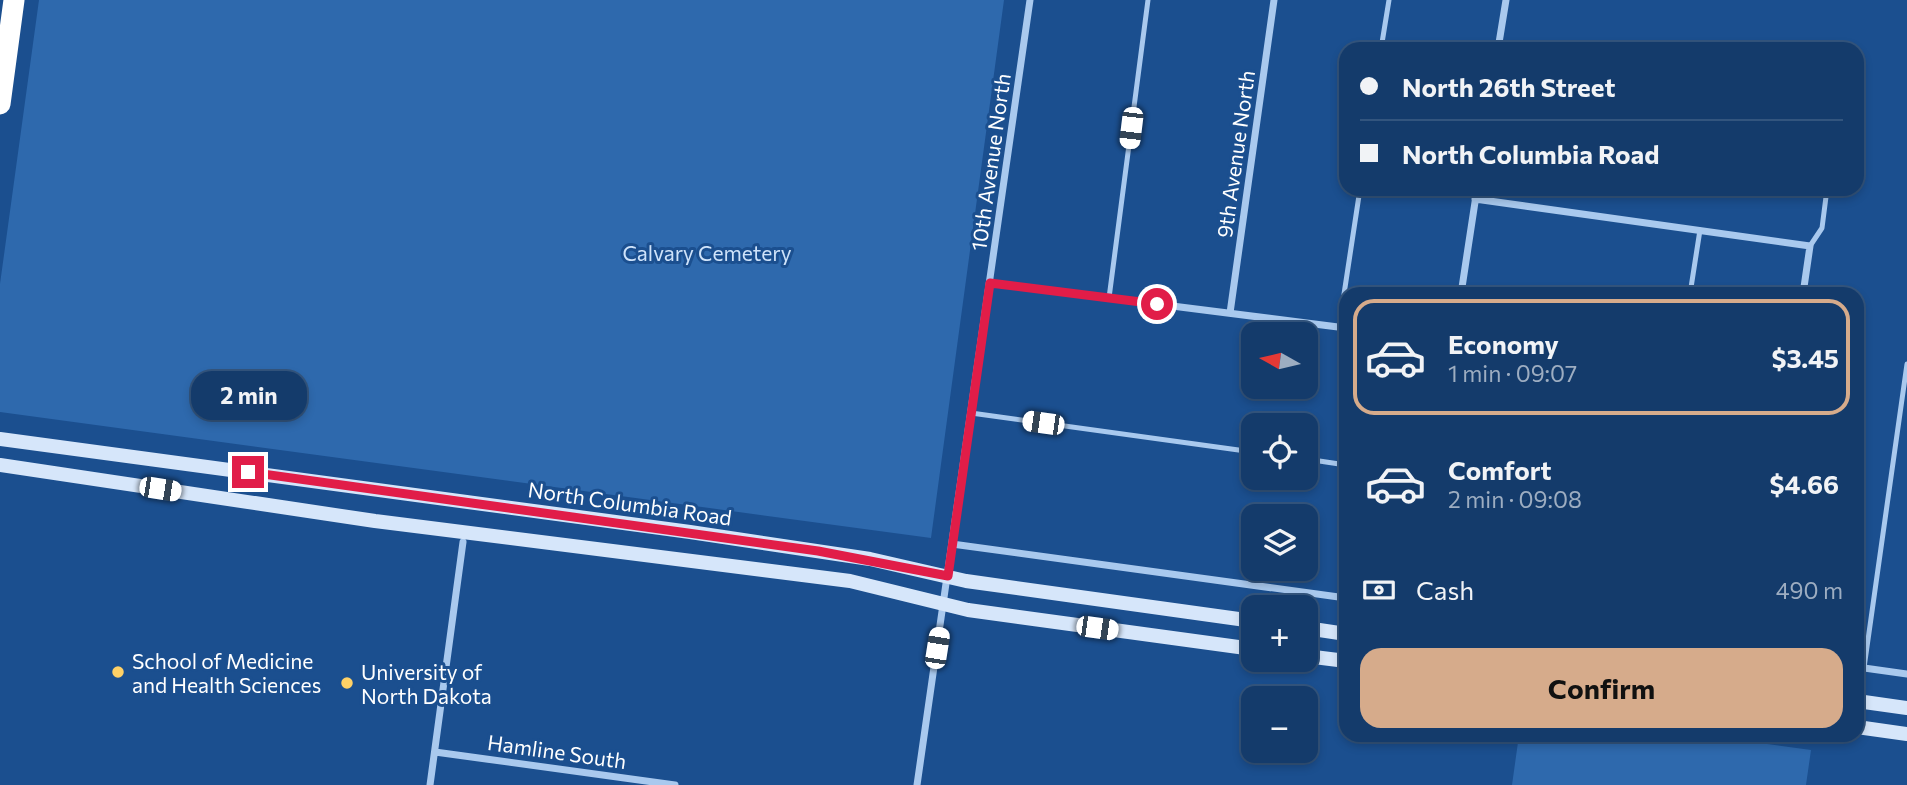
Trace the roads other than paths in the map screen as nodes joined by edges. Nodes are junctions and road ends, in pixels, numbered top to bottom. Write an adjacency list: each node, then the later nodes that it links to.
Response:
1 (14, 0): 9 (highway)
2 (1030, 0): 16 (street, 10th Avenue North)
3 (1148, 0): 21 (lane)
4 (1274, 0): 22 (street, 9th Avenue North)
5 (1389, 0): 7 (lane)
6 (1506, 0): 8 (street)
7 (1382, 42)
8 (1499, 42)
9 (0, 104)
10 (1359, 196): 17 (lane)
11 (1476, 196): 13 (street)
12 (1827, 196): 15 (lane)
13 (1475, 199): 14 (street); 18 (street)
14 (1700, 230): 15 (street); 19 (lane)
15 (1810, 246): 20 (street)
16 (990, 283): 21 (street); 25 (street, 10th Avenue North)
17 (1347, 287)
18 (1462, 287)
19 (1691, 287)
20 (1804, 287)
21 (1109, 298): 22 (street)
22 (1230, 313): 23 (street)
23 (1339, 328)
24 (1907, 365): 40 (lane)
25 (971, 413): 27 (lane); 32 (street, 10th Avenue North)
26 (0, 439): 33 (main road, North Columbia Road)
27 (1241, 450)
28 (1318, 461): 29 (lane)
29 (1339, 464)
30 (0, 465): 35 (main road)
31 (463, 542): 49 (street)
32 (952, 544): 33 (street, 10th Avenue North); 34 (street)
33 (948, 576): 35 (street, 10th Avenue North); 36 (main road, North Columbia Road)
34 (1339, 597)
35 (943, 605): 39 (main road); 52 (street, 10th Avenue North)
36 (1241, 619)
37 (1318, 630): 38 (main road)
38 (1339, 633)
39 (1241, 647)
40 (1864, 647)
41 (1318, 658): 42 (main road)
42 (1339, 660)
43 (1864, 667): 44 (street)
44 (1907, 674)
45 (1864, 702): 46 (main road)
46 (1907, 708)
47 (1864, 728): 48 (main road)
48 (1907, 734)
49 (435, 752): 50 (street); 51 (street, Hamline South)
50 (430, 785)
51 (675, 785)
52 (916, 785)

